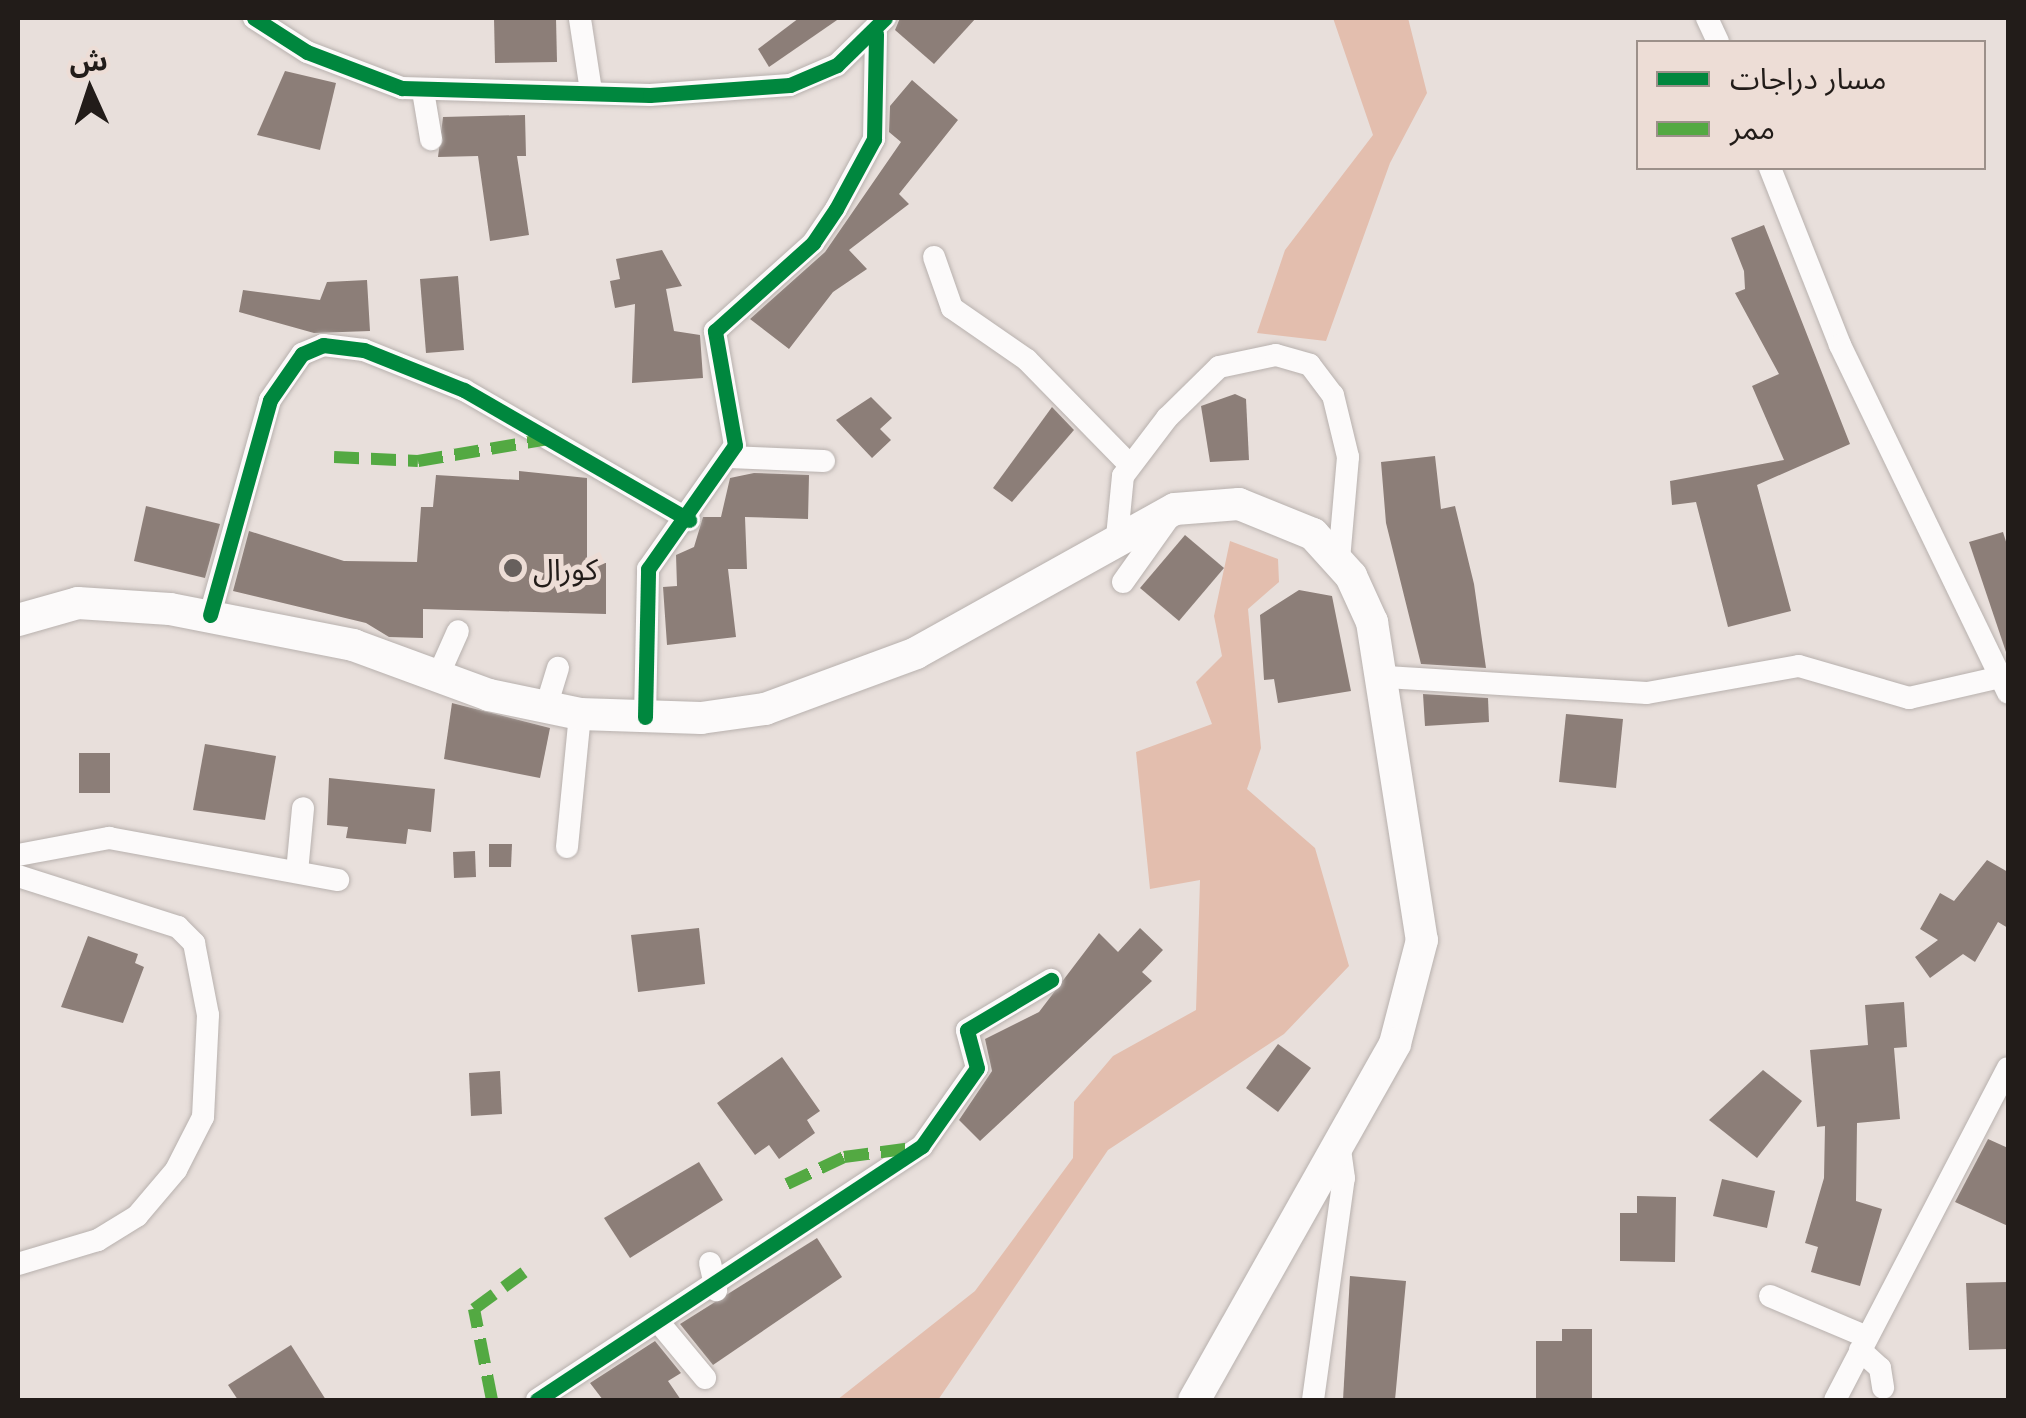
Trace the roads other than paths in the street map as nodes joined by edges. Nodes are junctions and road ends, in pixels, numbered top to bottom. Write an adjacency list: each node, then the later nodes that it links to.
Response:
1 (254, 18): 4 (street)
2 (580, 19): 5 (street)
3 (880, 26): 5 (street); 9 (street)
4 (423, 91): 5 (street); 6 (street)
5 (591, 92)
6 (431, 139)
7 (1771, 170): 23 (street)
8 (934, 258): 11 (street)
9 (729, 457): 10 (street); 13 (street)
10 (824, 461)
11 (1130, 465): 14 (street); 15 (street)
12 (1175, 509): 14 (main road); 15 (main road); 16 (street)
13 (688, 520): 17 (street); 26 (street)
14 (1117, 537): 26 (main road)
15 (1338, 558): 22 (main road)
16 (1123, 582)
17 (210, 615): 18 (main road); 21 (main road)
18 (18, 620)
19 (458, 631): 21 (street)
20 (558, 668): 24 (street)
21 (438, 676): 24 (main road)
22 (1386, 677): 23 (street); 35 (main road)
23 (2002, 685)
24 (546, 707): 25 (main road)
25 (580, 714): 26 (main road); 28 (street)
26 (646, 717)
27 (303, 808): 30 (street)
28 (567, 848)
29 (18, 855): 30 (street)
30 (296, 872): 32 (street)
31 (18, 876): 37 (street)
32 (338, 880)
33 (1052, 980): 38 (street)
34 (2008, 1068): 41 (street)
35 (1338, 1134): 45 (main road); 46 (street)
36 (710, 1263): 38 (street)
37 (18, 1264)
38 (716, 1290): 40 (street)
39 (1770, 1296): 41 (street)
40 (662, 1325): 42 (street); 44 (street)
41 (1864, 1343): 43 (street); 47 (street)
42 (705, 1378)
43 (1883, 1388)
44 (537, 1400)
45 (1194, 1400)
46 (1313, 1400)
47 (1835, 1400)

